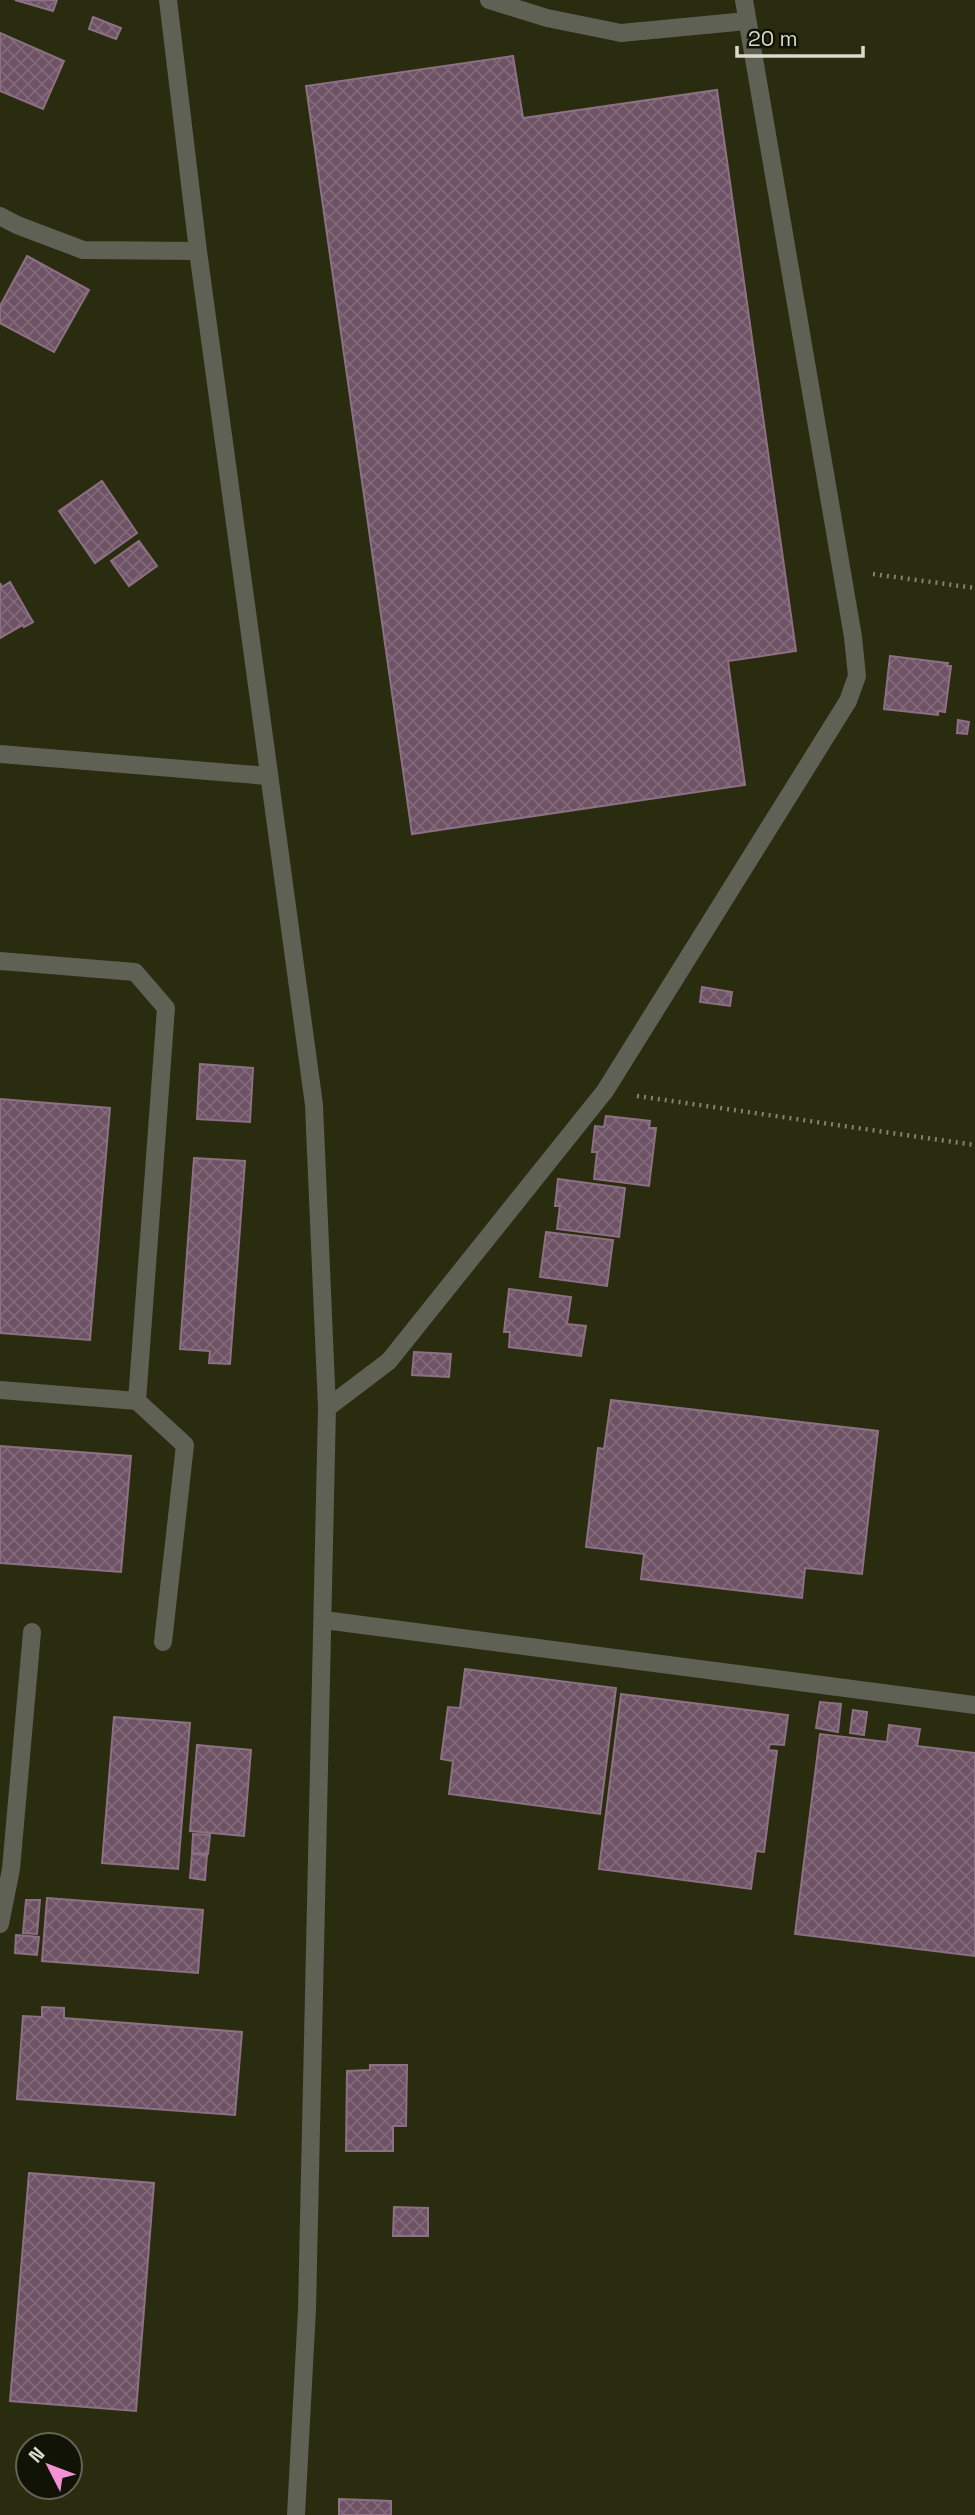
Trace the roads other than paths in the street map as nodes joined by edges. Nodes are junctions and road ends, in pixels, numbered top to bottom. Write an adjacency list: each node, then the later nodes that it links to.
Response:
1 (168, 0): 6 (street)
2 (489, 0): 4 (street)
3 (744, 0): 4 (street)
4 (747, 21): 12 (street)
5 (0, 216): 6 (street)
6 (198, 251): 8 (street)
7 (0, 754): 8 (street)
8 (268, 776): 12 (street)
9 (0, 961): 11 (street)
10 (0, 1390): 11 (street)
11 (136, 1401): 15 (street)
12 (327, 1408): 13 (street)
13 (324, 1620): 16 (street); 18 (street)
14 (32, 1632): 17 (street)
15 (163, 1642)
16 (975, 1705)
17 (0, 1924)
18 (296, 2515)

